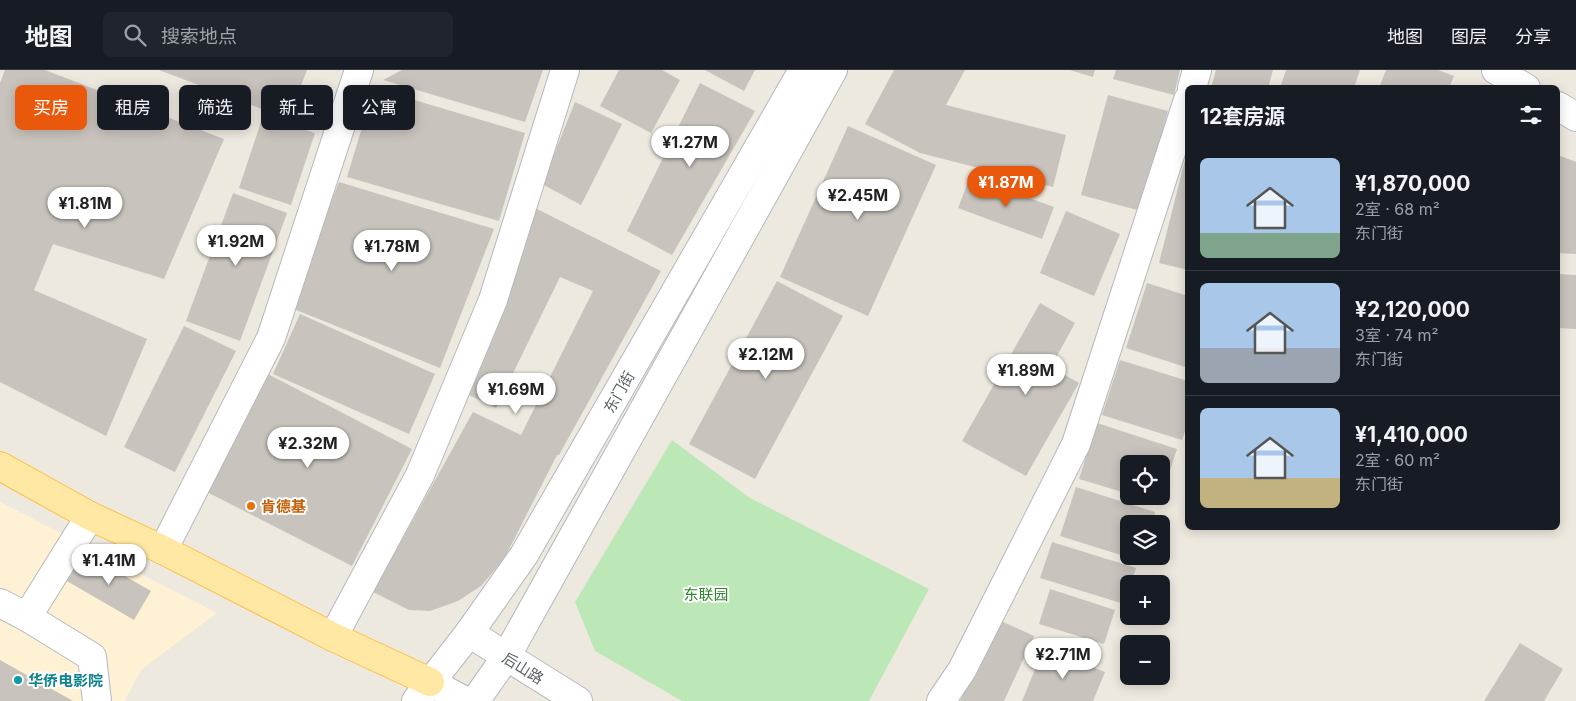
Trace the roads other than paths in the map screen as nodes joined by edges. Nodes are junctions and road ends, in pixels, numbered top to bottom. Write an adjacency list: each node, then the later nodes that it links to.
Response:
1 (360, 70): 14 (street)
2 (565, 70): 18 (street)
3 (803, 70): 17 (street, 东门街)
4 (833, 70): 19 (street, 东门街)
5 (1197, 70): 7 (street)
6 (1496, 70): 8 (street)
7 (1193, 85)
8 (1521, 85)
9 (1560, 107): 11 (street)
10 (1185, 109): 25 (street)
11 (1576, 117)
12 (0, 466): 13 (main road)
13 (90, 516): 14 (main road); 16 (street)
14 (163, 550): 18 (main road)
15 (0, 603): 16 (street)
16 (27, 617): 21 (street)
17 (469, 633): 19 (street, 后山路); 20 (street, 东门街)
18 (333, 637): 20 (main road)
19 (506, 657): 23 (street, 东门街); 24 (street, 后山路)
20 (423, 692): 22 (street)
21 (97, 701)
22 (465, 701)
23 (475, 701)
24 (578, 701)
25 (940, 701)

